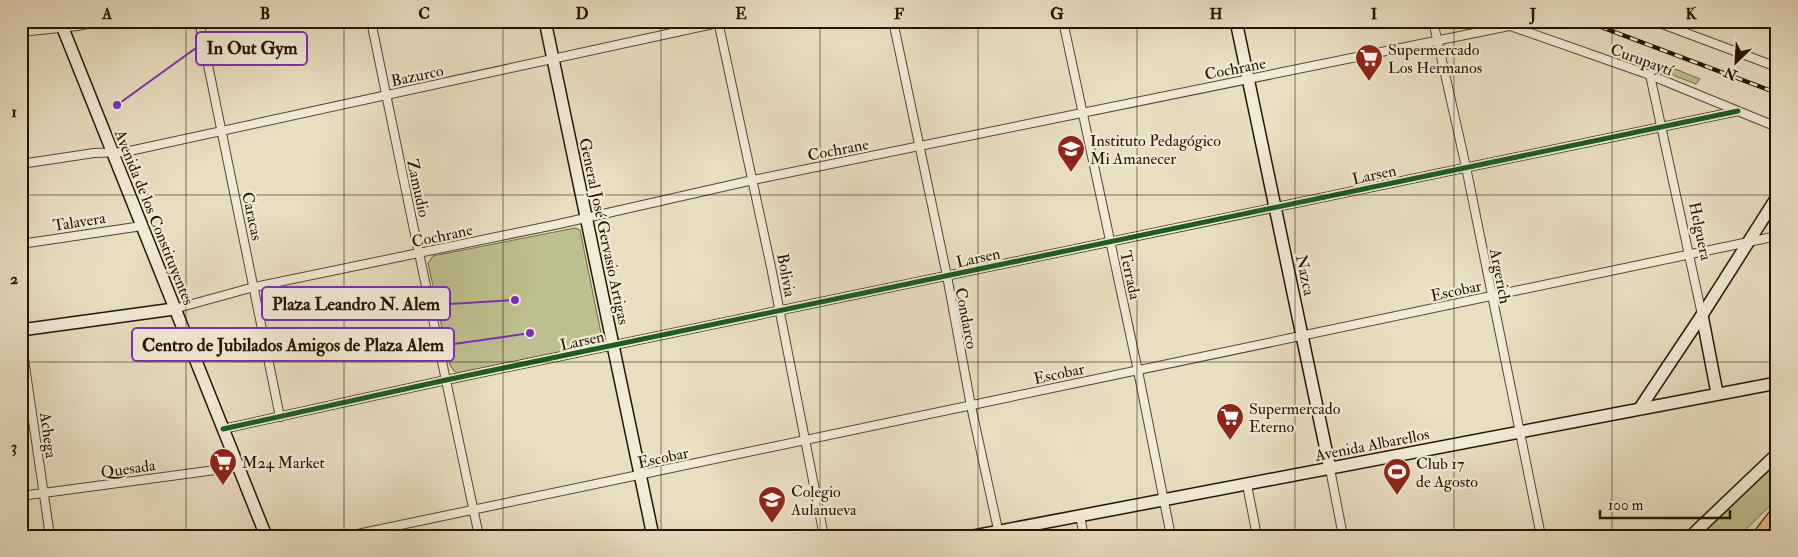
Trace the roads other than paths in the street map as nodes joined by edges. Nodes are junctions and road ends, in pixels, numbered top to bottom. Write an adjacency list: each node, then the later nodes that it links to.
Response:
1 (100, 21): 13 (street)
2 (198, 21): 26 (street, Caracas)
3 (371, 21): 21 (street, Zamudio)
4 (545, 21): 17 (street, General José Gervasio Artigas)
5 (727, 21): 12 (street, Bazurco)
6 (893, 21): 27 (street, Condarco)
7 (1063, 21): 23 (street, Terrada)
8 (1236, 21): 20 (street, Nazca)
9 (1433, 21): 16 (street, Argerich)
10 (1496, 21): 14 (street, Curupaytí)
11 (1654, 21): 18 (street)
12 (719, 22): 17 (street, Bazurco); 31 (street, Bolivia)
13 (61, 25): 15 (street); 28 (street, Avenida de los Constituyentes)
14 (1509, 26): 16 (street, Cochrane); 19 (street, Curupaytí)
15 (21, 32)
16 (1438, 41): 20 (street, Cochrane); 30 (street, Argerich)
17 (553, 59): 21 (street, Bazurco); 34 (street, General José Gervasio Artigas)
18 (1777, 67)
19 (1650, 76): 22 (street, Curupaytí); 24 (street, Helguera)
20 (1248, 80): 23 (street, Cochrane); 33 (street, Nazca)
21 (386, 96): 26 (street, Bazurco); 40 (street, Zamudio)
22 (1738, 110): 24 (street, Larsen); 25 (street, Curupaytí)
23 (1083, 113): 27 (street, Cochrane); 37 (street, Terrada)
24 (1662, 126): 30 (street, Larsen); 41 (street, Helguera)
25 (1777, 127)
26 (220, 131): 28 (street, Bazurco); 43 (street, Caracas)
27 (918, 147): 31 (street, Cochrane); 42 (street, Condarco)
28 (112, 152): 29 (street, Bazurco); 35 (street, Avenida de los Constituyentes)
29 (21, 164)
30 (1466, 167): 33 (street, Larsen); 44 (street, Argerich)
31 (753, 180): 34 (street, Cochrane); 46 (street, Bolivia)
32 (1777, 196): 38 (street)
33 (1274, 208): 37 (street, Larsen); 49 (street, Nazca)
34 (586, 218): 40 (street, Cochrane); 51 (street, General José Gervasio Artigas)
35 (142, 226): 39 (street, Talavera); 45 (street, Avenida de los Constituyentes)
36 (1777, 236): 38 (street, Escobar)
37 (1110, 242): 42 (street, Larsen); 52 (street, Terrada)
38 (1747, 242): 41 (street, Escobar); 47 (street)
39 (21, 244)
40 (418, 253): 43 (street, Cochrane); 53 (street, Zamudio)
41 (1689, 254): 44 (street, Escobar); 47 (street, Helguera)
42 (946, 276): 46 (street, Larsen); 56 (street, Condarco)
43 (254, 287): 45 (street, Cochrane); 58 (street, Caracas)
44 (1491, 296): 49 (street, Escobar); 60 (street, Argerich)
45 (174, 309): 48 (street); 59 (street, Avenida de los Constituyentes)
46 (780, 311): 51 (street, Larsen); 61 (street, Bolivia)
47 (1702, 315): 55 (street, Helguera); 57 (street)
48 (21, 330)
49 (1302, 336): 52 (street, Escobar); 64 (street, Nazca)
50 (21, 339): 67 (street, Achega)
51 (613, 346): 53 (street, Larsen); 65 (street, General José Gervasio Artigas)
52 (1138, 371): 56 (street, Escobar); 69 (street, Terrada)
53 (446, 380): 58 (street, Larsen); 70 (street, Zamudio)
54 (1777, 383): 55 (street, Avenida Albarellos)
55 (1717, 394): 57 (street, Avenida Albarellos)
56 (971, 406): 61 (street, Escobar); 74 (street, Condarco)
57 (1640, 408): 60 (street, Avenida Albarellos)
58 (280, 417): 59 (street, Larsen)
59 (223, 429): 63 (street, Avenida de los Constituyentes)
60 (1519, 432): 64 (street, Avenida Albarellos); 86 (street, Argerich)
61 (806, 441): 65 (street, Escobar); 80 (street, Bolivia)
62 (1777, 454): 87 (street)
63 (238, 467): 67 (street, Quesada); 76 (street, Avenida de los Constituyentes)
64 (1330, 469): 66 (street, Avenida Albarellos); 85 (street, Nazca)
65 (640, 476): 70 (street, Escobar); 79 (street, General José Gervasio Artigas)
66 (1247, 485): 69 (street, Avenida Albarellos); 84 (street)
67 (44, 493): 68 (street, Quesada); 75 (street, Achega)
68 (21, 496)
69 (1163, 500): 72 (street, Avenida Albarellos); 83 (street, Terrada)
70 (473, 509): 77 (street, Escobar); 78 (street, Zamudio)
71 (1777, 514): 88 (highway)
72 (1080, 516): 74 (street, Avenida Albarellos); 82 (street)
73 (1777, 520): 88 (highway)
74 (999, 533): 81 (street, Avenida Albarellos)
75 (50, 536)
76 (266, 536)
77 (348, 536)
78 (479, 536)
79 (653, 536)
80 (824, 536)
81 (974, 536)
82 (1084, 536)
83 (1171, 536)
84 (1257, 536)
85 (1344, 536)
86 (1541, 536)
87 (1691, 536)
88 (1760, 536)

